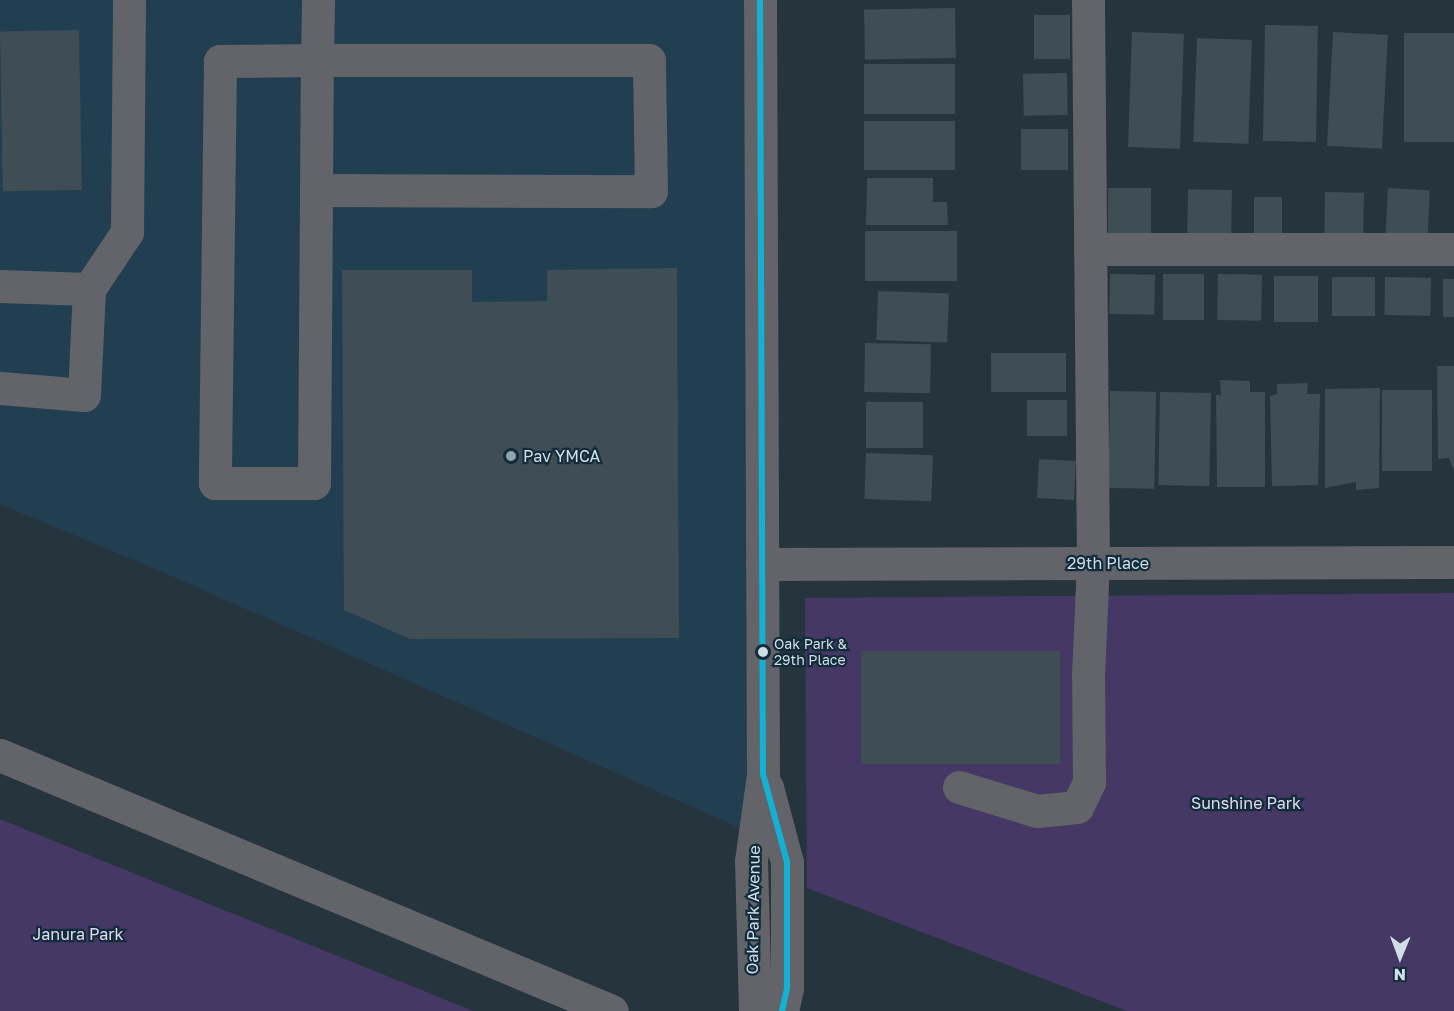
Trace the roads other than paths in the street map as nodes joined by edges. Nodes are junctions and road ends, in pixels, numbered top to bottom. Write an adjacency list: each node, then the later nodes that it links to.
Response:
1 (129, 0): 10 (street)
2 (318, 0): 5 (street)
3 (760, 0): 14 (street, Oak Park Avenue)
4 (1088, 0): 7 (street)
5 (317, 60): 6 (street); 6 (street); 6 (street)
6 (316, 190)
7 (1090, 249): 8 (street); 13 (street)
8 (1454, 249)
9 (0, 286): 10 (street)
10 (89, 289): 11 (street)
11 (0, 388)
12 (1454, 562): 13 (street, 29th Place)
13 (1093, 563): 14 (street, 29th Place); 17 (street)
14 (762, 564): 16 (street, Oak Park Avenue)
15 (0, 755): 18 (street)
16 (763, 774): 19 (street, Oak Park Avenue); 20 (street, Oak Park Avenue)
17 (959, 787)
18 (612, 1011)
19 (755, 1011)
20 (782, 1011)

